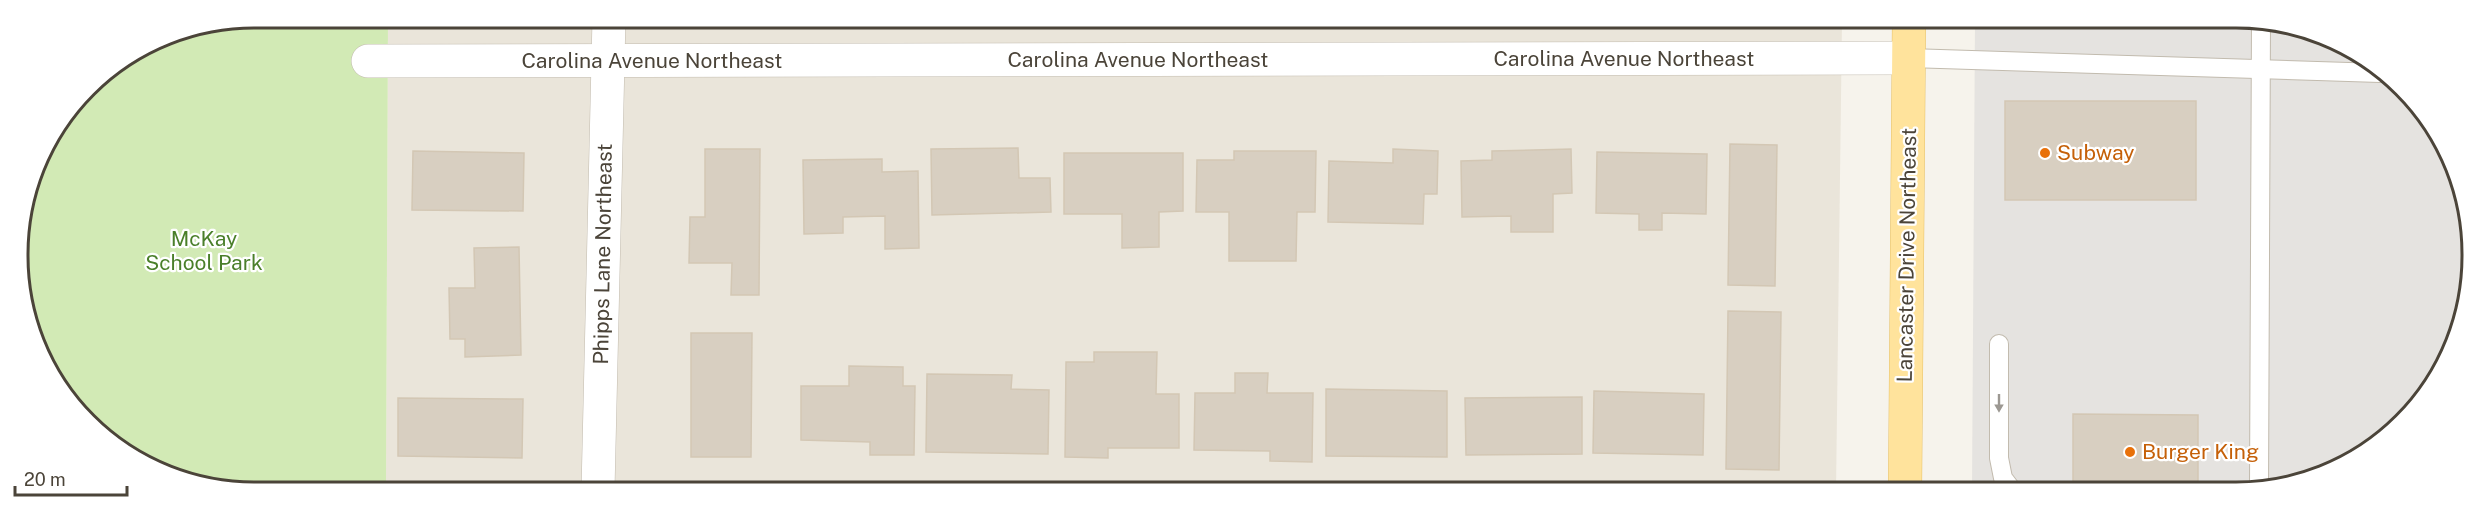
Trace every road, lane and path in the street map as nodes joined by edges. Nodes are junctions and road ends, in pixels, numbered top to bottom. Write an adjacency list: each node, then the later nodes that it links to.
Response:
1 (609, 28): 6 (street, Phipps Lane Northeast)
2 (1909, 28): 4 (main road, Lancaster Drive Northeast)
3 (2261, 30): 7 (lane)
4 (1909, 58): 6 (street, Carolina Avenue Northeast); 7 (lane); 12 (main road, Lancaster Drive Northeast)
5 (368, 61): 6 (street, Carolina Avenue Northeast)
6 (608, 61): 11 (street, Phipps Lane Northeast)
7 (2261, 69): 8 (lane); 10 (lane)
8 (2369, 73)
9 (1999, 344): 13 (lane, one-way to 13)
10 (2259, 480)
11 (598, 482)
12 (1905, 482)
13 (2006, 482)

